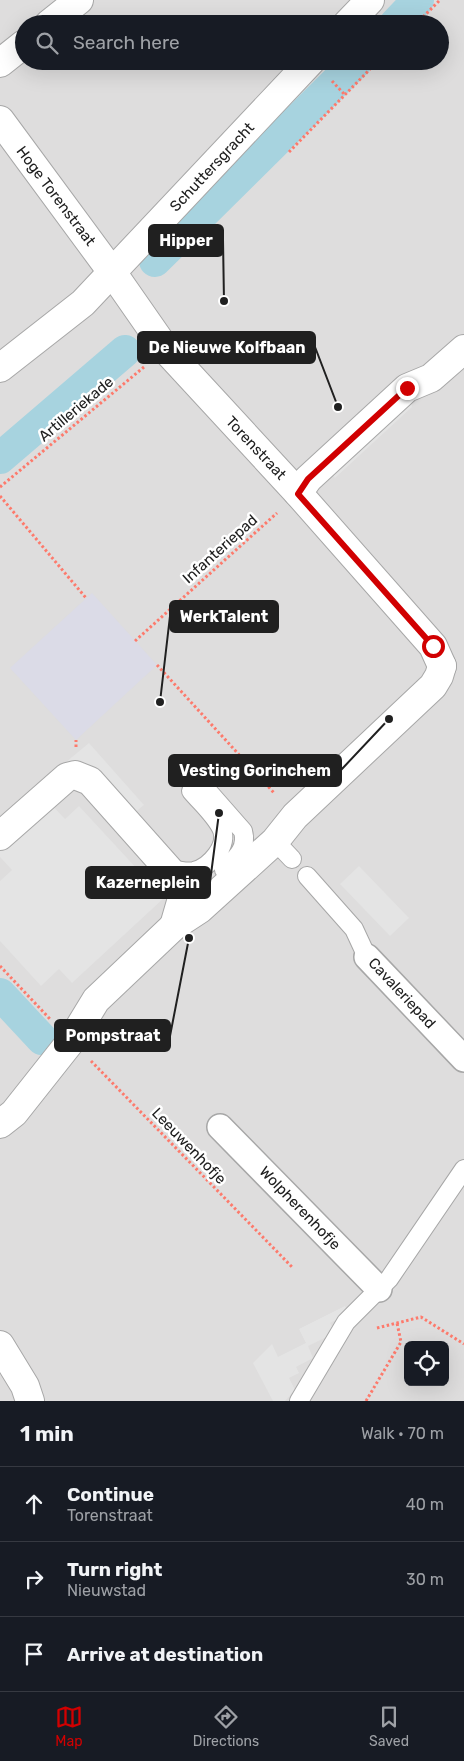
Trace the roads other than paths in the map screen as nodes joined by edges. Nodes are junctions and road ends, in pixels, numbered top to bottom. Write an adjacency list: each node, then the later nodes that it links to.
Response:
1 (79, 0): 3 (street)
2 (370, 0): 4 (street)
3 (60, 15)
4 (356, 15)
5 (15, 51): 6 (street)
6 (0, 63)
7 (303, 70): 9 (street, Schuttersgracht)
8 (0, 120): 9 (street, Hoge Torenstraat)
9 (112, 272): 11 (street, Schuttersgracht); 12 (street, Torenstraat)
10 (464, 349): 12 (street)
11 (0, 368)
12 (298, 494): 13 (street, Torenstraat)
13 (453, 666): 17 (street)
14 (0, 836): 15 (street)
15 (168, 868): 17 (street); 17 (lane)
16 (307, 876): 18 (lane, Cavaleriepad)
17 (174, 926): 20 (street)
18 (367, 957): 19 (street, Cavaleriepad)
19 (464, 1059)
20 (0, 1124)
21 (220, 1127): 23 (street, Wolpherenhofje)
22 (464, 1169): 23 (lane)
23 (379, 1290): 26 (lane)
24 (0, 1345): 25 (street)
25 (30, 1401)
26 (299, 1401)

